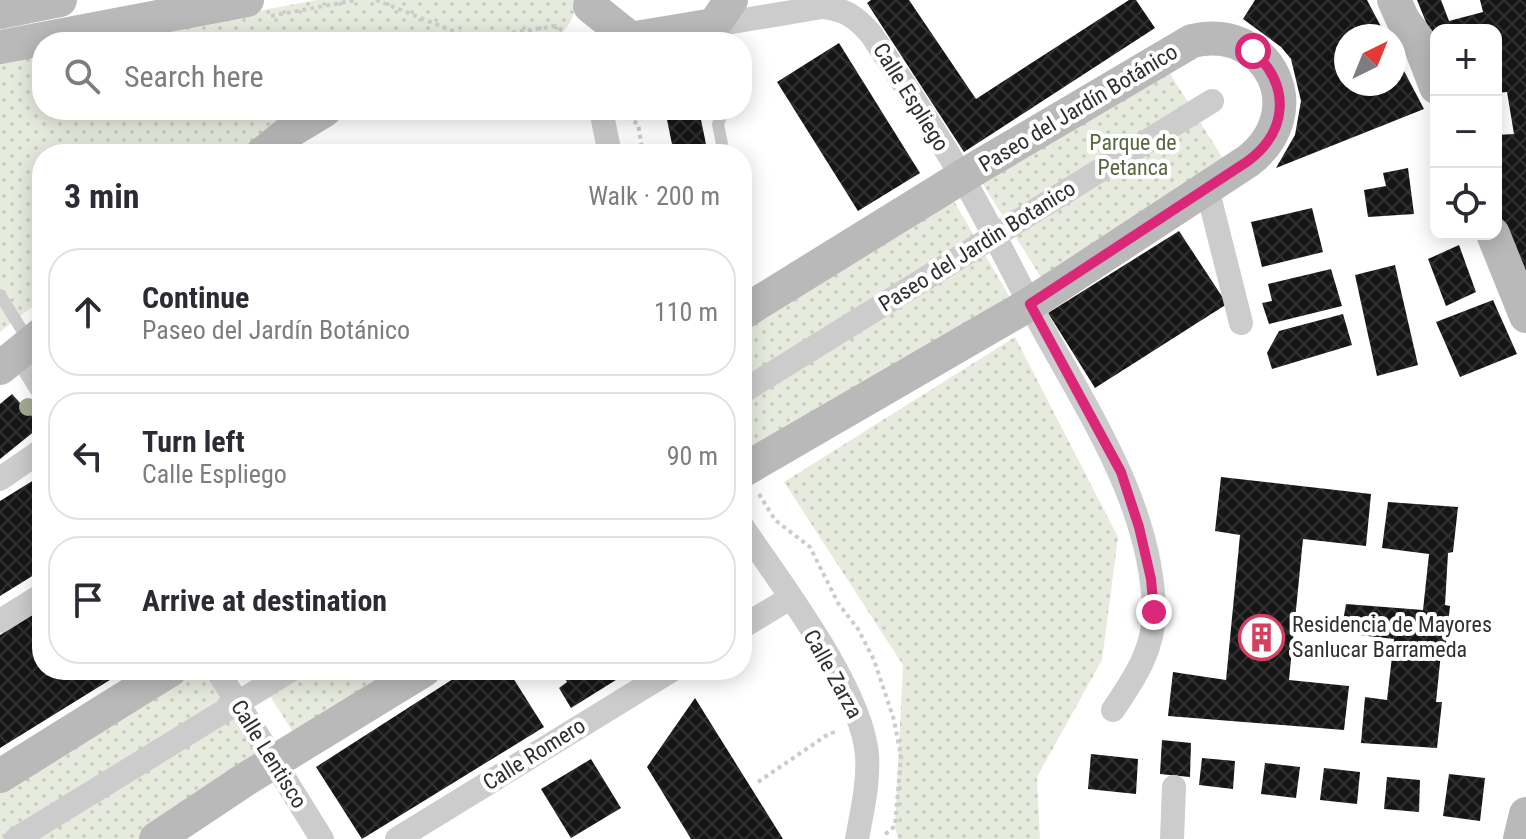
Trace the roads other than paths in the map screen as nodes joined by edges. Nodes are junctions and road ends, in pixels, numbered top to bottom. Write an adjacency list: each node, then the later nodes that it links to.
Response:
1 (60, 0): 7 (street)
2 (247, 0): 10 (street)
3 (758, 0): 8 (street)
4 (1394, 0): 14 (street)
5 (1409, 0): 14 (street)
6 (589, 3): 11 (street); 12 (street)
7 (0, 12)
8 (779, 15): 9 (street, Calle Espliego); 25 (street, Calle Espliego)
9 (720, 22): 13 (street, Calle Espliego)
10 (79, 32)
11 (591, 32)
12 (614, 32)
13 (665, 32)
14 (1418, 40): 17 (street)
15 (32, 41): 16 (street)
16 (0, 47)
17 (1430, 71)
18 (1212, 101): 27 (street, Paseo del Jardin Botanico)
19 (308, 120): 22 (street)
20 (611, 120): 23 (street)
21 (720, 120): 24 (lane)
22 (274, 144)
23 (610, 144)
24 (722, 144)
25 (962, 177): 26 (street, Paseo del Jardín Botánico); 27 (street, Calle Espliego); 31 (street, Paseo del Jardín Botánico)
26 (1207, 188): 30 (street, Paseo del Jardín Botánico); 33 (street)
27 (994, 236): 30 (street, Calle Espliego); 36 (street, Paseo del Jardin Botanico)
28 (1495, 240): 32 (street)
29 (0, 295): 34 (lane)
30 (1030, 304): 38 (street, Paseo del Jardín Botánico); 51 (street, Calle Espliego)
31 (752, 307)
32 (1526, 316)
33 (1241, 323)
34 (23, 349): 35 (street)
35 (32, 368)
36 (752, 386)
37 (32, 457): 39 (street)
38 (752, 465)
39 (0, 479)
40 (752, 541): 41 (street, Calle Zarza)
41 (790, 598): 44 (street); 60 (street, Calle Zarza)
42 (32, 601): 43 (street)
43 (0, 621)
44 (752, 621)
45 (154, 680): 53 (street)
46 (223, 680): 50 (street, Calle Lentisco)
47 (275, 680): 50 (street)
48 (408, 680): 52 (street)
49 (656, 680): 59 (street, Calle Romero)
50 (237, 703): 52 (street, Calle Lentisco); 56 (street)
51 (1113, 710)
52 (275, 763): 57 (street); 58 (street, Calle Lentisco)
53 (0, 776)
54 (1174, 787): 61 (street)
55 (1526, 814): 62 (street)
56 (16, 839)
57 (156, 839)
58 (322, 839)
59 (397, 839)
60 (857, 839)
61 (1172, 839)
62 (1520, 839)

